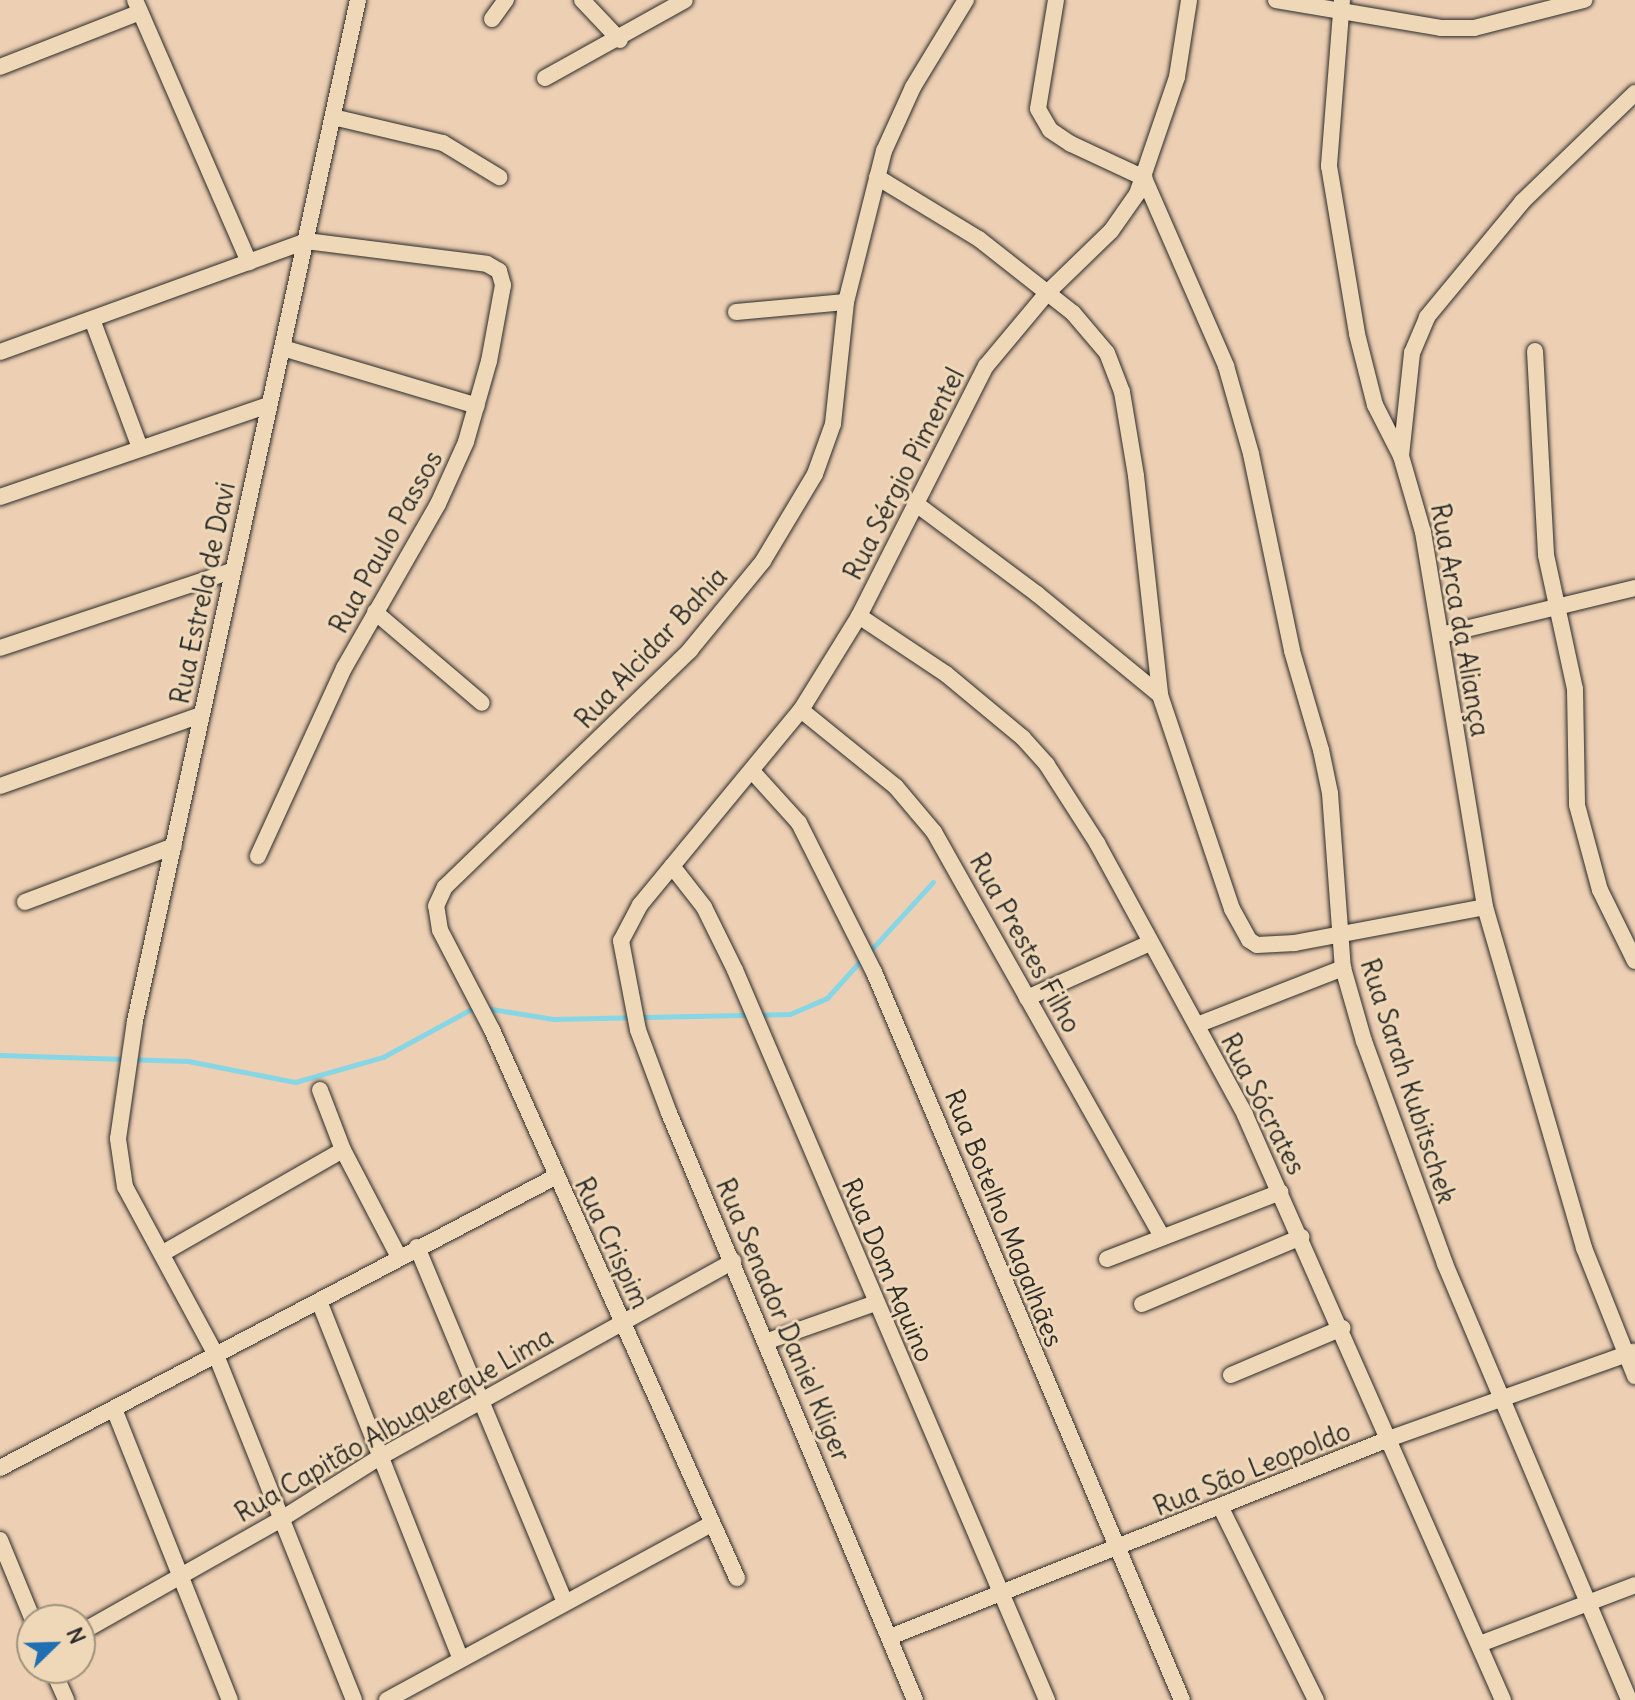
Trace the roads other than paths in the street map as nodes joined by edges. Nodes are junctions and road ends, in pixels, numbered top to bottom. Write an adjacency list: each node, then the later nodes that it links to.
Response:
1 (358, 0): 17 (street, Rua Estrela de Davi)
2 (506, 0): 12 (street)
3 (582, 0): 13 (street)
4 (685, 0): 13 (street)
5 (966, 0): 19 (street, Rua Alcidar Bahia)
6 (1056, 0): 20 (street)
7 (1189, 0): 20 (street, Rua Sérgio Pimentel)
8 (1276, 0): 10 (street)
9 (1584, 0): 10 (street)
10 (1340, 5): 33 (street, Rua Arca da Aliança)
11 (138, 6): 14 (street); 22 (street)
12 (492, 19)
13 (620, 40): 15 (street)
14 (0, 67)
15 (545, 78)
16 (1635, 93): 33 (street)
17 (333, 117): 18 (street); 21 (street, Rua Estrela de Davi)
18 (499, 177)
19 (877, 177): 23 (street); 24 (street, Rua Alcidar Bahia)
20 (1144, 178): 23 (street, Rua Sérgio Pimentel); 55 (street, Rua Sarah Kubitschek)
21 (306, 241): 22 (street); 27 (street, Rua Estrela de Davi); 31 (street, Rua Paulo Passos)
22 (249, 262): 26 (street)
23 (1047, 293): 35 (street, Rua Sérgio Pimentel); 43 (street)
24 (846, 302): 25 (street); 54 (street, Rua Alcidar Bahia)
25 (736, 312)
26 (93, 322): 29 (street); 32 (street)
27 (283, 348): 30 (street, Rua Estrela de Davi); 31 (street)
28 (1535, 351): 38 (street)
29 (0, 352)
30 (269, 405): 32 (street); 36 (street, Rua Estrela de Davi)
31 (477, 406): 39 (street, Rua Paulo Passos)
32 (139, 445): 34 (street)
33 (1401, 456): 41 (street, Rua Arca da Aliança)
34 (0, 497)
35 (915, 503): 40 (street, Rua Sérgio Pimentel); 43 (street)
36 (231, 571): 42 (street); 46 (street, Rua Estrela de Davi)
37 (1635, 588): 38 (street)
38 (1560, 609): 41 (street); 58 (street)
39 (375, 612): 44 (street); 50 (street, Rua Paulo Passos)
40 (859, 616): 45 (street, Rua Sérgio Pimentel); 56 (street, Rua Sócrates)
41 (1441, 635): 53 (street, Rua Arca da Aliança)
42 (0, 648)
43 (1160, 695): 55 (street)
44 (482, 703)
45 (801, 710): 47 (street, Rua Sérgio Pimentel); 60 (street, Rua Prestes Filho)
46 (201, 715): 48 (street); 49 (street, Rua Estrela de Davi)
47 (752, 771): 51 (street, Rua Sérgio Pimentel); 93 (street, Rua Botelho Magalhães)
48 (0, 786)
49 (174, 846): 52 (street); 69 (street, Rua Estrela de Davi)
50 (258, 856)
51 (672, 866): 57 (street, Rua Sérgio Pimentel); 74 (street, Rua Dom Aquino)
52 (25, 902)
53 (1485, 907): 55 (street); 79 (street, Rua Arca da Aliança)
54 (440, 930): 64 (street, Rua Crispim)
55 (1340, 934): 59 (street, Rua Sarah Kubitschek)
56 (1148, 944): 60 (street); 61 (street, Rua Sócrates)
57 (620, 955): 72 (street, Rua Senador Daniel Kliger)
58 (1635, 961)
59 (1343, 968): 61 (street); 84 (street, Rua Sarah Kubitschek)
60 (1027, 998): 66 (street, Rua Prestes Filho)
61 (1197, 1025): 65 (street, Rua Sócrates)
62 (320, 1090): 63 (street)
63 (343, 1150): 69 (street); 70 (street)
64 (555, 1177): 68 (street); 76 (street, Rua Crispim)
65 (1281, 1192): 66 (street); 67 (street, Rua Sócrates)
66 (1162, 1237): 71 (street)
67 (1301, 1237): 75 (street); 77 (street, Rua Sócrates)
68 (417, 1247): 70 (street); 83 (street)
69 (163, 1253): 80 (street, Rua Estrela de Davi)
70 (398, 1255): 73 (street)
71 (1107, 1259)
72 (733, 1261): 76 (street, Rua Capitão Albuquerque Lima); 78 (street, Rua Senador Daniel Kliger)
73 (319, 1301): 80 (street); 87 (street)
74 (876, 1303): 78 (street); 97 (street, Rua Dom Aquino)
75 (1142, 1304)
76 (621, 1321): 83 (street, Rua Capitão Albuquerque Lima); 91 (street, Rua Crispim)
77 (1342, 1328): 81 (street); 86 (street, Rua Sócrates)
78 (765, 1342): 102 (street, Rua Senador Daniel Kliger)
79 (1630, 1353): 82 (street, Rua Arca da Aliança); 84 (street, Rua São Leopoldo)
80 (216, 1355): 85 (street); 90 (street, Rua Estrela de Davi)
81 (1231, 1375)
82 (1635, 1376)
83 (482, 1399): 87 (street, Rua Capitão Albuquerque Lima); 98 (street)
84 (1502, 1400): 86 (street, Rua São Leopoldo); 99 (street, Rua Sarah Kubitschek)
85 (114, 1409): 88 (street); 94 (street)
86 (1391, 1438): 89 (street, Rua São Leopoldo); 103 (street, Rua Sócrates)
87 (380, 1457): 90 (street, Rua Capitão Albuquerque Lima); 104 (street)
88 (0, 1468)
89 (1222, 1510): 93 (street, Rua São Leopoldo); 111 (street)
90 (283, 1518): 94 (street, Rua Capitão Albuquerque Lima); 106 (street, Rua Estrela de Davi)
91 (711, 1524): 95 (street, Rua Crispim); 98 (street)
92 (0, 1540): 100 (street)
93 (1117, 1547): 97 (street, Rua São Leopoldo); 110 (street, Rua Botelho Magalhães)
94 (181, 1577): 101 (street, Rua Capitão Albuquerque Lima); 105 (street)
95 (737, 1578)
96 (1635, 1585): 99 (street)
97 (1000, 1592): 102 (street, Rua São Leopoldo); 109 (street, Rua Dom Aquino)
98 (565, 1602): 104 (street)
99 (1587, 1603): 103 (street); 113 (street, Rua Sarah Kubitschek)
100 (26, 1604)
101 (96, 1624)
102 (890, 1637): 108 (street, Rua Senador Daniel Kliger)
103 (1480, 1644): 112 (street, Rua Sócrates)
104 (460, 1657): 107 (street)
105 (230, 1700)
106 (354, 1700)
107 (387, 1700)
108 (915, 1700)
109 (1047, 1700)
110 (1182, 1700)
111 (1316, 1700)
112 (1503, 1700)
113 (1629, 1700)

